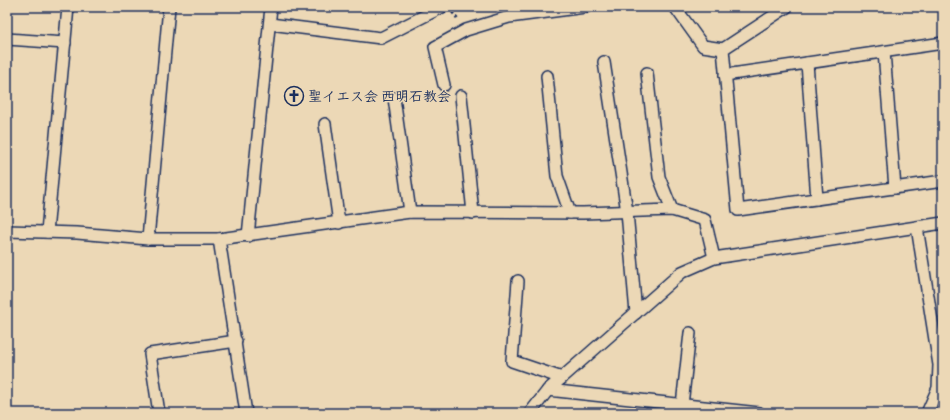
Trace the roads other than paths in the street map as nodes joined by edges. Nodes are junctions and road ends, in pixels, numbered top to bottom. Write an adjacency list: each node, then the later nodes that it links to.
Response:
1 (68, 7): 11 (street)
2 (169, 7): 37 (street)
3 (271, 7): 8 (street)
4 (442, 7): 8 (street)
5 (585, 7): 19 (street)
6 (675, 7): 12 (street)
7 (787, 7): 12 (street)
8 (270, 24): 36 (street)
9 (7, 40): 11 (street)
10 (943, 43): 13 (street)
11 (65, 44): 35 (street)
12 (723, 49): 17 (street)
13 (884, 52): 15 (street); 24 (street)
14 (604, 62): 28 (street)
15 (807, 63): 17 (street); 25 (street)
16 (647, 73): 26 (street)
17 (725, 75): 25 (street)
18 (547, 76): 30 (street)
19 (444, 85)
20 (461, 96): 29 (street)
21 (394, 98): 27 (street)
22 (325, 124): 31 (street)
23 (943, 181): 24 (street)
24 (895, 188): 25 (street)
25 (817, 199)
26 (672, 210): 28 (street); 39 (street)
27 (410, 212): 29 (street); 31 (street)
28 (627, 212): 30 (street); 41 (street)
29 (473, 213): 30 (street)
30 (570, 213)
31 (340, 223): 36 (street)
32 (943, 223): 33 (street)
33 (918, 227): 39 (street); 51 (street)
34 (7, 231): 35 (street)
35 (47, 232): 37 (street)
36 (248, 236): 38 (street)
37 (148, 239): 38 (street)
38 (219, 239): 43 (street)
39 (714, 258): 41 (street)
40 (518, 281): 44 (street)
41 (636, 313): 44 (street)
42 (690, 333): 46 (street)
43 (236, 341): 47 (street); 48 (street)
44 (562, 378): 45 (street)
45 (548, 390): 46 (street); 49 (street)
46 (682, 405): 50 (street)
47 (159, 413)
48 (246, 413)
49 (530, 413)
50 (754, 413)
51 (927, 413)

